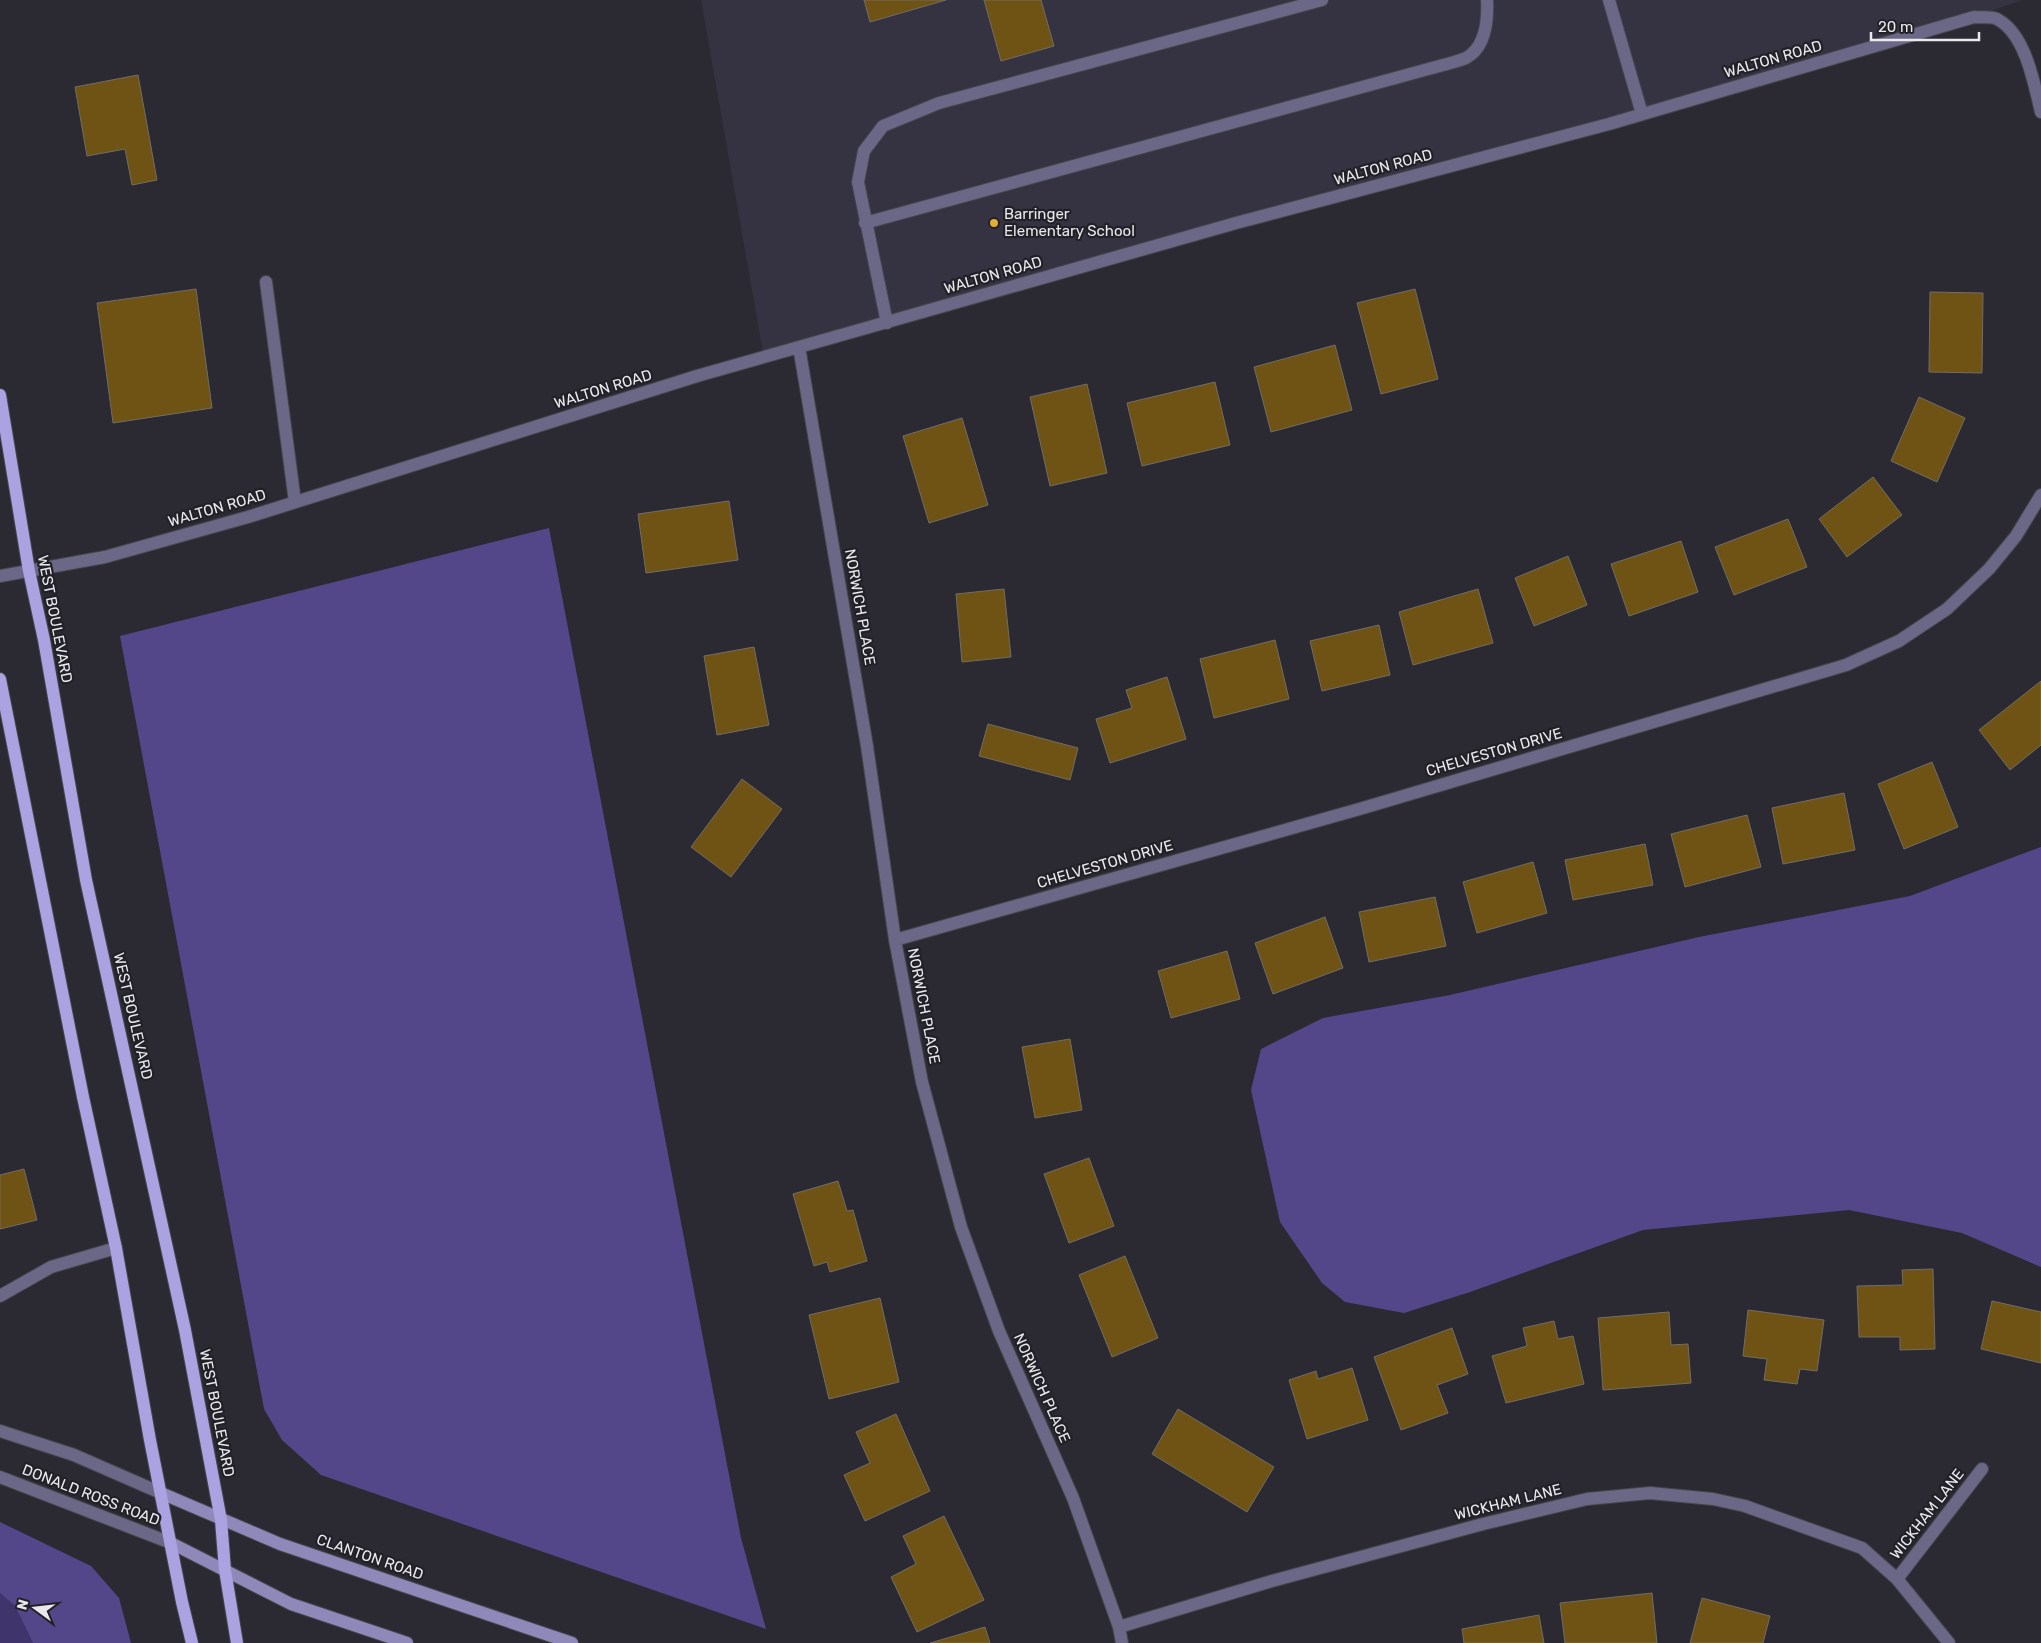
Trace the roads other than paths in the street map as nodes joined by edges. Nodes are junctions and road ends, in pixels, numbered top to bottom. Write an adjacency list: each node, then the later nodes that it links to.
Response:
1 (1322, 0): 6 (street)
2 (1487, 0): 6 (street)
3 (1609, 0): 5 (street)
4 (2041, 112): 5 (street, WALTON ROAD)
5 (1642, 114): 8 (street, WALTON ROAD)
6 (865, 223): 8 (street)
7 (266, 282): 12 (street)
8 (887, 322): 9 (street, WALTON ROAD)
9 (799, 348): 12 (street, WALTON ROAD); 16 (street, NORWICH PLACE)
10 (0, 395): 13 (main road, WEST BOULEVARD)
11 (2041, 495): 16 (street, CHELVESTON DRIVE)
12 (295, 502): 13 (street, WALTON ROAD)
13 (29, 571): 14 (street, WALTON ROAD); 23 (main road, WEST BOULEVARD)
14 (0, 576)
15 (0, 680): 17 (main road)
16 (895, 940): 27 (street, NORWICH PLACE)
17 (116, 1248): 18 (street); 22 (main road)
18 (0, 1296)
19 (0, 1431): 22 (street, DONALD ROSS ROAD)
20 (1982, 1470): 26 (street, WICKHAM LANE)
21 (0, 1477): 24 (street, DONALD ROSS ROAD)
22 (161, 1493): 23 (main road, CLANTON ROAD); 24 (main road)
23 (221, 1520): 25 (main road, WEST BOULEVARD); 31 (main road, CLANTON ROAD)
24 (171, 1543): 25 (main road); 28 (main road)
25 (226, 1570): 29 (main road, WEST BOULEVARD); 30 (main road)
26 (1897, 1579): 27 (street, WICKHAM LANE); 33 (street, WICKHAM LANE)
27 (1119, 1627): 32 (street, NORWICH PLACE)
28 (192, 1643)
29 (237, 1643)
30 (406, 1643)
31 (572, 1643)
32 (1122, 1643)
33 (1949, 1643)

